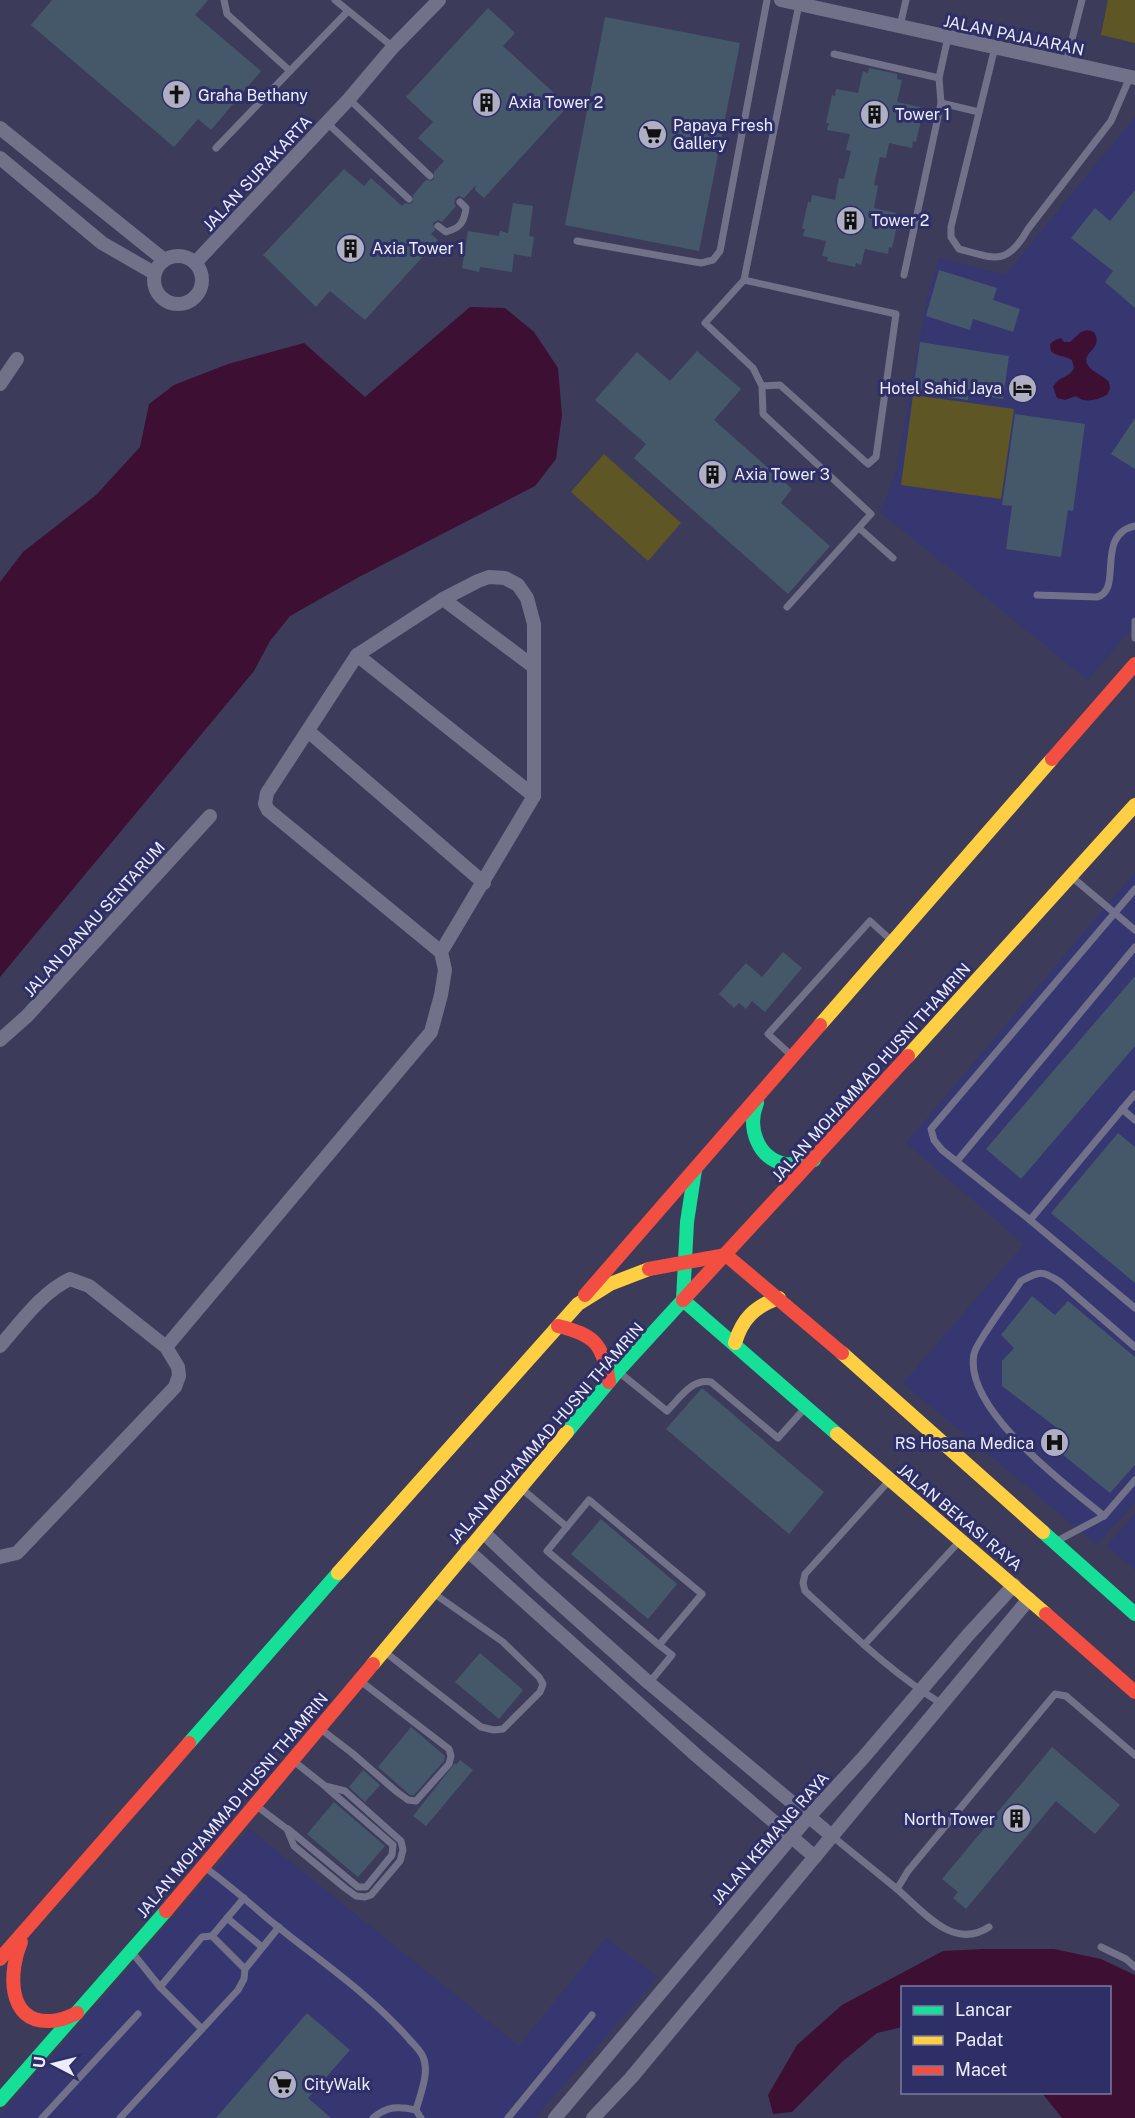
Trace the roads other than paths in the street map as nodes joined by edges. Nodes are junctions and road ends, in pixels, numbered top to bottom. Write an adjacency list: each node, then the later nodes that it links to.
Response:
1 (224, 0): 16 (lane)
2 (335, 0): 9 (lane)
3 (439, 0): 12 (street, JALAN SURAKARTA)
4 (767, 0): 30 (lane)
5 (781, 0): 8 (street, JALAN PAJAJARAN)
6 (906, 0): 10 (lane)
7 (1082, 0): 15 (lane)
8 (799, 4): 10 (street, JALAN PAJAJARAN); 35 (lane)
9 (348, 11): 12 (lane); 16 (lane)
10 (900, 26): 11 (street, JALAN PAJAJARAN)
11 (948, 37): 13 (street, JALAN PAJAJARAN); 18 (lane)
12 (393, 47): 19 (street, JALAN SURAKARTA)
13 (995, 47): 15 (street, JALAN PAJAJARAN); 21 (lane)
14 (834, 54): 18 (lane)
15 (1066, 63): 17 (street, JALAN PAJAJARAN)
16 (290, 71): 24 (lane)
17 (1133, 77): 21 (lane)
18 (939, 78): 20 (lane)
19 (349, 99): 22 (street, JALAN SURAKARTA); 26 (lane)
20 (941, 103): 21 (lane); 34 (lane)
21 (979, 112)
22 (326, 122): 27 (lane); 32 (street, JALAN SURAKARTA)
23 (0, 128): 31 (street)
24 (216, 148)
25 (0, 158): 33 (street)
26 (430, 176)
27 (409, 199)
28 (460, 202): 29 (lane)
29 (438, 226)
30 (577, 241)
31 (164, 259): 32 (street); 33 (street)
32 (196, 262): 33 (street)
33 (153, 273)
34 (904, 275)
35 (744, 280): 38 (lane); 38 (lane)
36 (17, 359): 37 (street)
37 (2, 379)
38 (762, 386): 40 (lane)
39 (1135, 526): 42 (lane)
40 (859, 528): 41 (lane); 44 (lane)
41 (893, 558)
42 (1037, 595)
43 (443, 599): 47 (street); 49 (street); 49 (street)
44 (787, 607)
45 (1135, 621): 46 (lane)
46 (1135, 638)
47 (357, 655): 50 (street); 51 (street)
48 (1135, 664): 59 (main road)
49 (534, 667): 51 (street)
50 (308, 731): 55 (street); 61 (street)
51 (534, 796): 55 (street)
52 (1135, 804): 54 (main road, JALAN MOHAMMAD HUSNI THAMRIN)
53 (210, 816): 62 (street, JALAN DANAU SENTARUM)
54 (1072, 877): 57 (lane); 68 (main road, JALAN MOHAMMAD HUSNI THAMRIN)
55 (484, 884): 61 (street)
56 (1135, 889): 57 (lane)
57 (1115, 913): 58 (lane); 69 (lane)
58 (1135, 930)
59 (894, 943): 63 (main road); 63 (lane)
60 (1135, 947): 69 (lane)
61 (441, 952): 81 (street)
62 (0, 1040)
63 (794, 1058): 64 (main road)
64 (762, 1094): 68 (main road); 70 (main road)
65 (1135, 1094): 66 (lane)
66 (1122, 1109): 67 (lane); 71 (lane)
67 (1135, 1120)
68 (814, 1160): 72 (main road, JALAN MOHAMMAD HUSNI THAMRIN)
69 (957, 1161): 71 (lane)
70 (695, 1170): 73 (main road); 76 (main road)
71 (1030, 1220): 77 (lane)
72 (726, 1255): 73 (main road); 74 (main road); 75 (main road, JALAN MOHAMMAD HUSNI THAMRIN)
73 (684, 1261): 75 (main road); 76 (main road)
74 (779, 1298): 79 (main road); 92 (main road)
75 (683, 1300): 79 (main road, JALAN BEKASI RAYA); 83 (main road, JALAN MOHAMMAD HUSNI THAMRIN)
76 (578, 1304): 78 (main road)
77 (1135, 1308)
78 (558, 1326): 83 (main road); 121 (main road)
79 (735, 1343): 84 (main road, JALAN BEKASI RAYA)
80 (0, 1346): 81 (street)
81 (166, 1347): 94 (street)
82 (1135, 1347): 88 (lane)
83 (613, 1377): 84 (lane); 87 (main road, JALAN MOHAMMAD HUSNI THAMRIN)
84 (806, 1406): 85 (main road, JALAN BEKASI RAYA)
85 (890, 1480): 91 (main road, JALAN BEKASI RAYA); 100 (lane)
86 (1135, 1480): 88 (lane)
87 (520, 1487): 89 (lane); 90 (main road, JALAN MOHAMMAD HUSNI THAMRIN)
88 (1104, 1516): 92 (lane)
89 (567, 1527): 99 (lane); 99 (lane)
90 (483, 1532): 93 (main road, JALAN MOHAMMAD HUSNI THAMRIN); 103 (street)
91 (961, 1540): 95 (main road, JALAN BEKASI RAYA); 100 (lane)
92 (1055, 1542): 98 (main road)
93 (467, 1550): 96 (main road, JALAN MOHAMMAD HUSNI THAMRIN); 110 (street)
94 (0, 1557)
95 (1014, 1585): 97 (main road, JALAN BEKASI RAYA); 104 (street, JALAN KEMANG RAYA)
96 (432, 1592): 101 (main road, JALAN MOHAMMAD HUSNI THAMRIN); 101 (lane)
97 (1029, 1599): 105 (main road, JALAN BEKASI RAYA); 106 (street)
98 (1135, 1614)
99 (659, 1645): 103 (lane)
100 (864, 1645): 104 (lane)
101 (383, 1650): 102 (main road, JALAN MOHAMMAD HUSNI THAMRIN)
102 (358, 1680): 107 (main road, JALAN MOHAMMAD HUSNI THAMRIN); 107 (lane)
103 (649, 1683): 108 (street)
104 (921, 1691): 106 (lane); 113 (street, JALAN KEMANG RAYA)
105 (1135, 1692)
106 (942, 1704): 114 (street)
107 (318, 1727): 111 (main road, JALAN MOHAMMAD HUSNI THAMRIN)
108 (712, 1736): 110 (street); 113 (street)
109 (1135, 1755): 118 (lane)
110 (697, 1756): 115 (street)
111 (292, 1760): 112 (main road, JALAN MOHAMMAD HUSNI THAMRIN); 112 (lane)
112 (254, 1804): 117 (main road, JALAN MOHAMMAD HUSNI THAMRIN)
113 (809, 1816): 114 (street); 115 (street, JALAN KEMANG RAYA)
114 (832, 1836): 116 (street); 118 (lane)
115 (791, 1837): 116 (street); 143 (street, JALAN KEMANG RAYA)
116 (815, 1857): 144 (street)
117 (202, 1866): 119 (lane); 127 (main road, JALAN MOHAMMAD HUSNI THAMRIN)
118 (897, 1889): 123 (lane)
119 (244, 1898): 120 (lane); 122 (lane)
120 (227, 1918): 124 (lane); 125 (lane)
121 (30, 1925): 128 (main road); 132 (main road)
122 (279, 1927): 125 (lane); 137 (lane)
123 (989, 1927)
124 (212, 1936): 130 (lane); 131 (lane)
125 (262, 1947): 130 (lane)
126 (1101, 1947): 129 (lane)
127 (132, 1952): 131 (lane); 132 (main road, JALAN MOHAMMAD HUSNI THAMRIN)
128 (0, 1959)
129 (1135, 1966)
130 (245, 1969): 135 (lane)
131 (160, 1987): 135 (lane)
132 (78, 2013): 136 (main road, JALAN MOHAMMAD HUSNI THAMRIN)
133 (138, 2014): 138 (lane)
134 (592, 2015): 142 (lane)
135 (202, 2029): 139 (lane)
136 (0, 2100)
137 (416, 2110): 140 (lane); 141 (lane)
138 (42, 2118)
139 (120, 2118)
140 (373, 2118)
141 (421, 2118)
142 (508, 2118)
143 (555, 2118)
144 (594, 2118)

